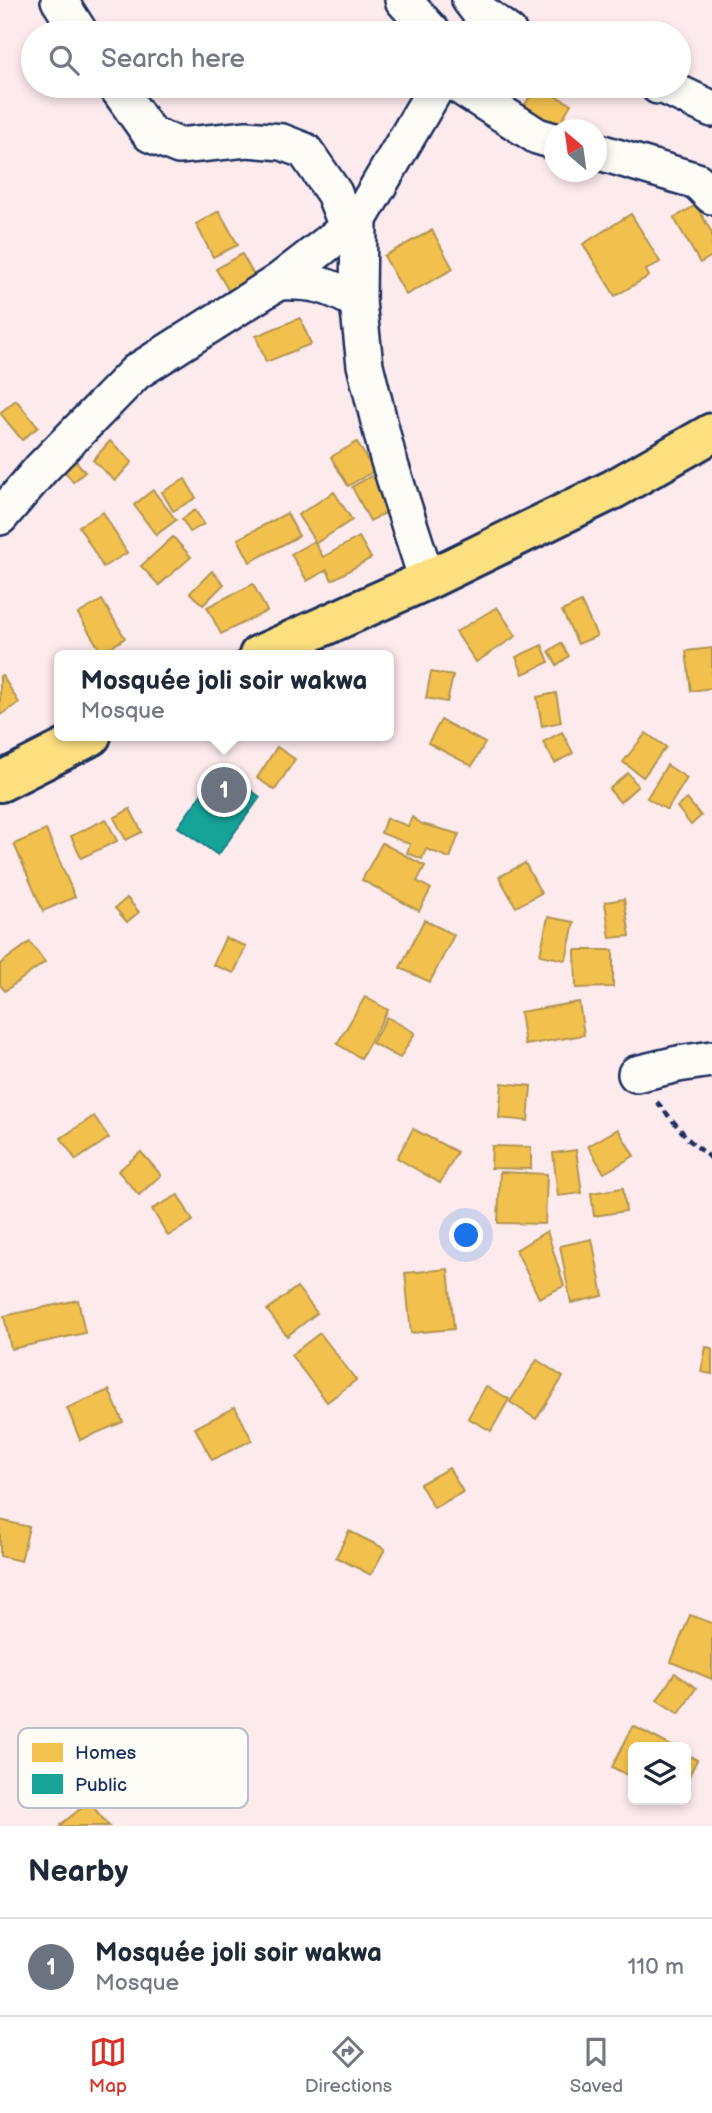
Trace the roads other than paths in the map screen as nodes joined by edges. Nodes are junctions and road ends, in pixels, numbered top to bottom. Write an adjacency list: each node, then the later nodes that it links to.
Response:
1 (60, 0): 3 (street)
2 (403, 0): 4 (street)
3 (73, 21)
4 (422, 21)
5 (124, 98): 13 (street)
6 (430, 98): 13 (street)
7 (478, 98): 10 (street)
8 (689, 98): 9 (street)
9 (712, 109)
10 (544, 138)
11 (607, 154): 12 (street)
12 (712, 196)
13 (354, 224): 14 (street); 15 (street)
14 (278, 282): 15 (street); 17 (street)
15 (358, 302): 18 (street)
16 (712, 433): 18 (highway)
17 (0, 517)
18 (427, 580): 19 (highway)
19 (270, 650)
20 (81, 741): 21 (highway)
21 (0, 782)
22 (712, 1059): 23 (street)
23 (636, 1074)

